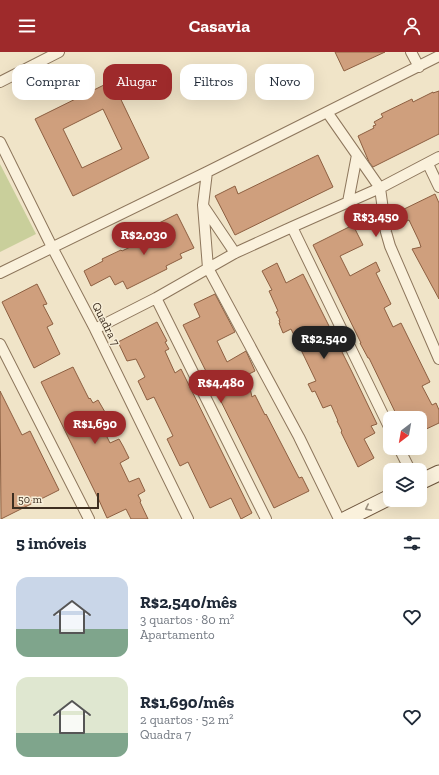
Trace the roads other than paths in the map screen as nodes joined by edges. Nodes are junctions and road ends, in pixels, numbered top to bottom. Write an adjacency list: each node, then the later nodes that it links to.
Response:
1 (59, 52): 5 (street)
2 (411, 52): 4 (street)
3 (436, 56): 4 (street)
4 (419, 67): 6 (street)
5 (0, 82)
6 (327, 112): 8 (street); 11 (street)
7 (0, 142): 17 (street, Quadra 7)
8 (356, 155): 13 (street); 14 (street)
9 (439, 157): 10 (street)
10 (428, 164): 12 (street); 13 (street)
11 (207, 172): 15 (street); 17 (street)
12 (439, 187)
13 (380, 188): 14 (street); 24 (street)
14 (348, 202): 16 (street)
15 (203, 205): 18 (street); 19 (street)
16 (292, 227): 18 (street); 25 (street)
17 (52, 247): 20 (street); 22 (street, Quadra 7)
18 (235, 253): 19 (street)
19 (208, 268): 21 (street); 32 (street)
20 (0, 273)
21 (156, 298): 22 (street); 31 (street)
22 (95, 329): 30 (street, Quadra 7)
23 (0, 344): 29 (street)
24 (439, 359)
25 (383, 415)
26 (439, 473): 27 (main road)
27 (427, 479)
28 (383, 500): 33 (main road, one-way to 33)
29 (89, 519)
30 (188, 519)
31 (266, 519)
32 (339, 519)
33 (346, 519)

